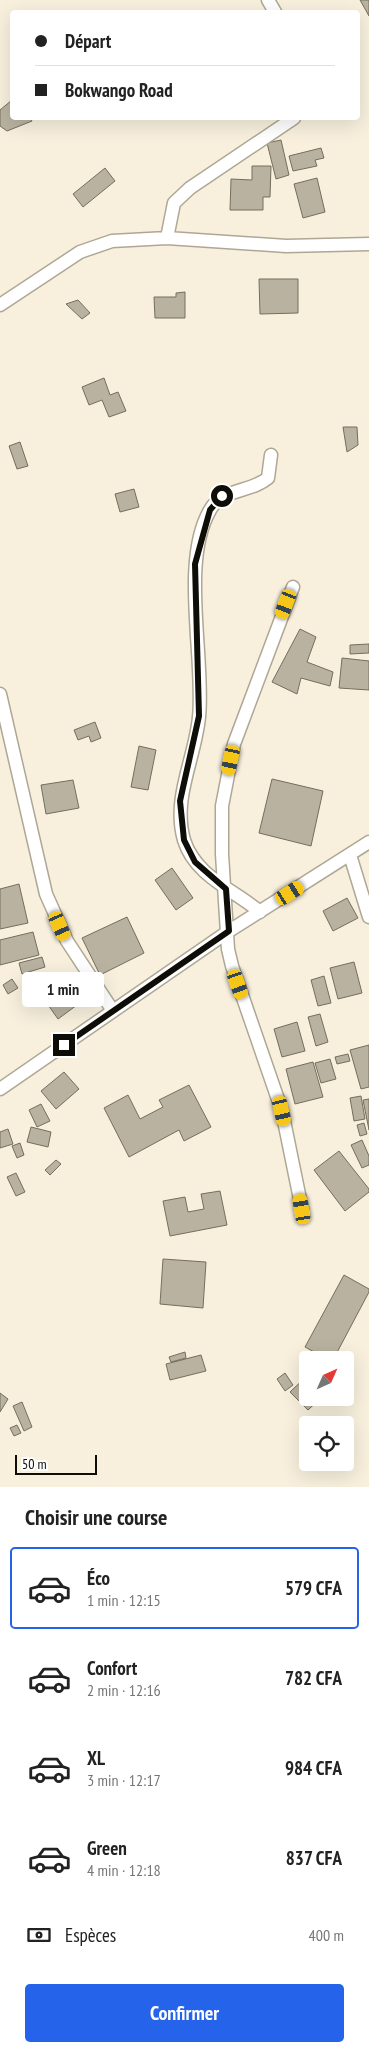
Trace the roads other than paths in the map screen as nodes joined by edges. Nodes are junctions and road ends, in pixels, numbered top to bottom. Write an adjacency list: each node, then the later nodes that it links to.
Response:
1 (291, 120): 2 (street)
2 (167, 238): 3 (street); 4 (street)
3 (369, 244)
4 (0, 305)
5 (272, 455): 10 (street)
6 (293, 587): 10 (street)
7 (0, 694): 14 (street)
8 (369, 842): 9 (street)
9 (350, 855): 11 (street); 12 (street)
10 (226, 889): 11 (street); 13 (street)
11 (260, 912): 13 (street)
12 (369, 917)
13 (229, 931): 14 (street); 16 (street)
14 (113, 1011): 15 (street)
15 (0, 1089)
16 (302, 1209)

